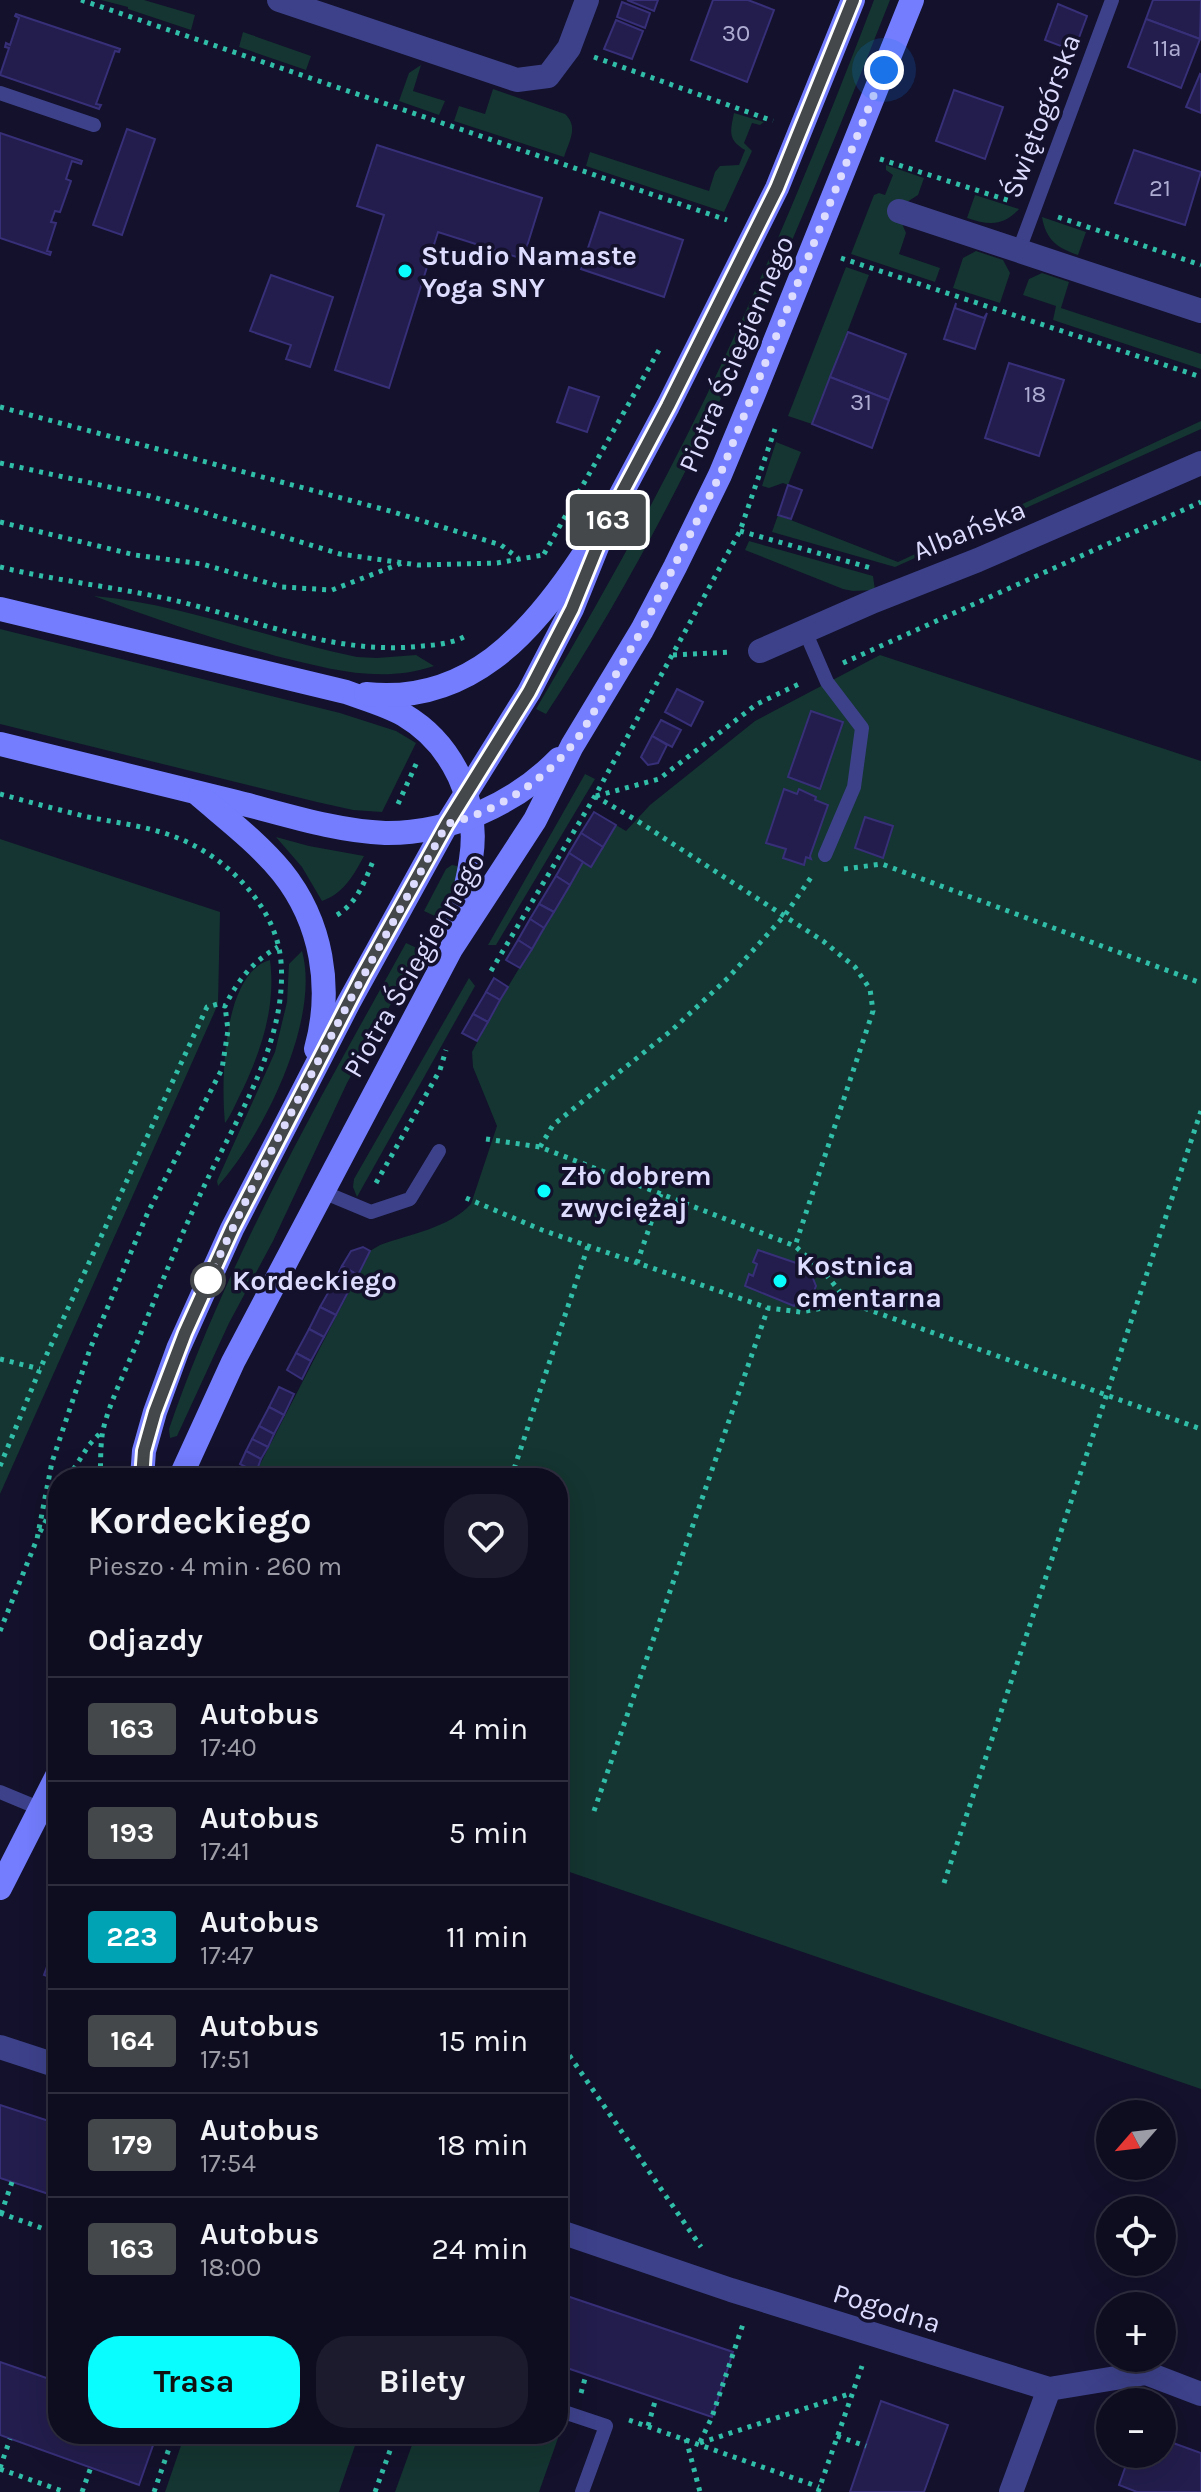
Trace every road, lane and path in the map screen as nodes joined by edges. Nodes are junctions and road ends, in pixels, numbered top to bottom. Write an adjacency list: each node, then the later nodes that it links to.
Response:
1 (81, 0): 13 (path)
2 (279, 0): 7 (street)
3 (587, 0): 7 (street)
4 (853, 0): 24 (street, Piotra Ściegiennego)
5 (912, 0): 41 (street, Piotra Ściegiennego)
6 (1112, 0): 15 (lane, Świętogórska)
7 (569, 48): 10 (path)
8 (0, 93): 9 (lane)
9 (94, 125)
10 (769, 134)
11 (736, 210): 13 (path)
12 (899, 211): 15 (street)
13 (730, 221): 14 (path)
14 (724, 233)
15 (1019, 250): 17 (street)
16 (841, 258): 19 (path)
17 (1201, 311)
18 (659, 349): 27 (path)
19 (1201, 377)
20 (0, 407): 28 (path)
21 (0, 463): 29 (path)
22 (1201, 463): 34 (street, Albańska)
23 (1201, 502): 37 (path)
24 (610, 515): 38 (street); 43 (street, Piotra Ściegiennego)
25 (0, 522): 29 (path)
26 (740, 531): 32 (path)
27 (543, 555): 28 (path); 31 (path)
28 (519, 559): 29 (path)
29 (403, 563)
30 (0, 567): 35 (path)
31 (536, 568)
32 (876, 570)
33 (0, 609): 38 (street)
34 (805, 631): 36 (street, Albańska); 37 (lane)
35 (471, 634)
36 (760, 651): 45 (path)
37 (822, 672): 45 (path); 49 (lane)
38 (346, 692): 39 (street)
39 (437, 742): 43 (street); 48 (path)
40 (0, 744): 42 (street)
41 (572, 746): 46 (street); 54 (street, Piotra Ściegiennego)
42 (197, 792): 48 (street); 59 (street)
43 (467, 793): 46 (street); 47 (street, Piotra Ściegiennego)
44 (0, 794): 53 (path)
45 (595, 796): 52 (path); 55 (path)
46 (472, 817): 47 (street); 54 (street)
47 (447, 824): 48 (street); 59 (street, Piotra Ściegiennego)
48 (385, 833): 51 (path)
49 (825, 855): 52 (path)
50 (841, 870): 56 (path)
51 (358, 894)
52 (785, 915): 62 (path); 69 (path)
53 (278, 947): 57 (path); 77 (path)
54 (451, 949): 64 (street, Piotra Ściegiennego)
55 (491, 971)
56 (1201, 983)
57 (225, 1006): 74 (path); 79 (path)
58 (446, 1050): 67 (path)
59 (306, 1086): 82 (street, Piotra Ściegiennego)
60 (1201, 1111): 75 (path)
61 (486, 1139): 62 (path)
62 (540, 1147): 65 (path)
63 (439, 1151): 67 (lane)
64 (323, 1192): 67 (lane); 83 (street, Piotra Ściegiennego)
65 (661, 1194): 69 (path); 70 (path)
66 (466, 1198): 68 (path)
67 (361, 1209)
68 (588, 1246): 70 (path); 84 (path)
69 (795, 1246): 71 (path)
70 (637, 1263): 72 (path)
71 (850, 1303): 72 (path); 75 (path)
72 (768, 1308): 92 (path)
73 (0, 1359): 74 (path)
74 (40, 1369): 78 (path)
75 (1107, 1395): 76 (path); 93 (path)
76 (1201, 1429)
77 (103, 1430): 80 (path); 81 (path)
78 (0, 1466)
79 (51, 1468)
80 (74, 1468)
81 (101, 1468)
82 (143, 1468)
83 (184, 1468)
84 (514, 1468)
85 (48, 1483): 87 (path)
86 (48, 1517): 87 (path)
87 (37, 1539): 88 (path)
88 (0, 1631)
89 (0, 1792): 91 (lane)
90 (48, 1795): 91 (street)
91 (41, 1809): 94 (street)
92 (594, 1811)
93 (944, 1883)
94 (0, 1888)
95 (0, 2047): 97 (street)
96 (568, 2054): 102 (path)
97 (48, 2063)
98 (12, 2182): 99 (path)
99 (0, 2214): 100 (path)
100 (48, 2231)
101 (568, 2234): 102 (street, Pogodna)
102 (731, 2290): 105 (street, Pogodna)
103 (744, 2323): 115 (path)
104 (862, 2366): 106 (path)
105 (1049, 2389): 107 (street, Pogodna); 128 (street)
106 (852, 2393): 112 (path); 115 (path)
107 (1201, 2394)
108 (656, 2398): 111 (path)
109 (568, 2413): 126 (lane)
110 (629, 2420): 111 (path)
111 (648, 2426): 113 (path)
112 (837, 2436): 118 (path); 121 (path)
113 (686, 2438): 115 (path); 127 (path)
114 (10, 2439): 120 (path)
115 (699, 2443): 121 (path)
116 (171, 2444): 124 (path)
117 (392, 2444): 125 (path)
118 (866, 2446)
119 (91, 2467): 123 (path)
120 (0, 2468): 122 (path)
121 (818, 2490)
122 (65, 2492)
123 (82, 2492)
124 (154, 2492)
125 (375, 2492)
126 (582, 2492)
127 (700, 2492)
128 (1011, 2492)

